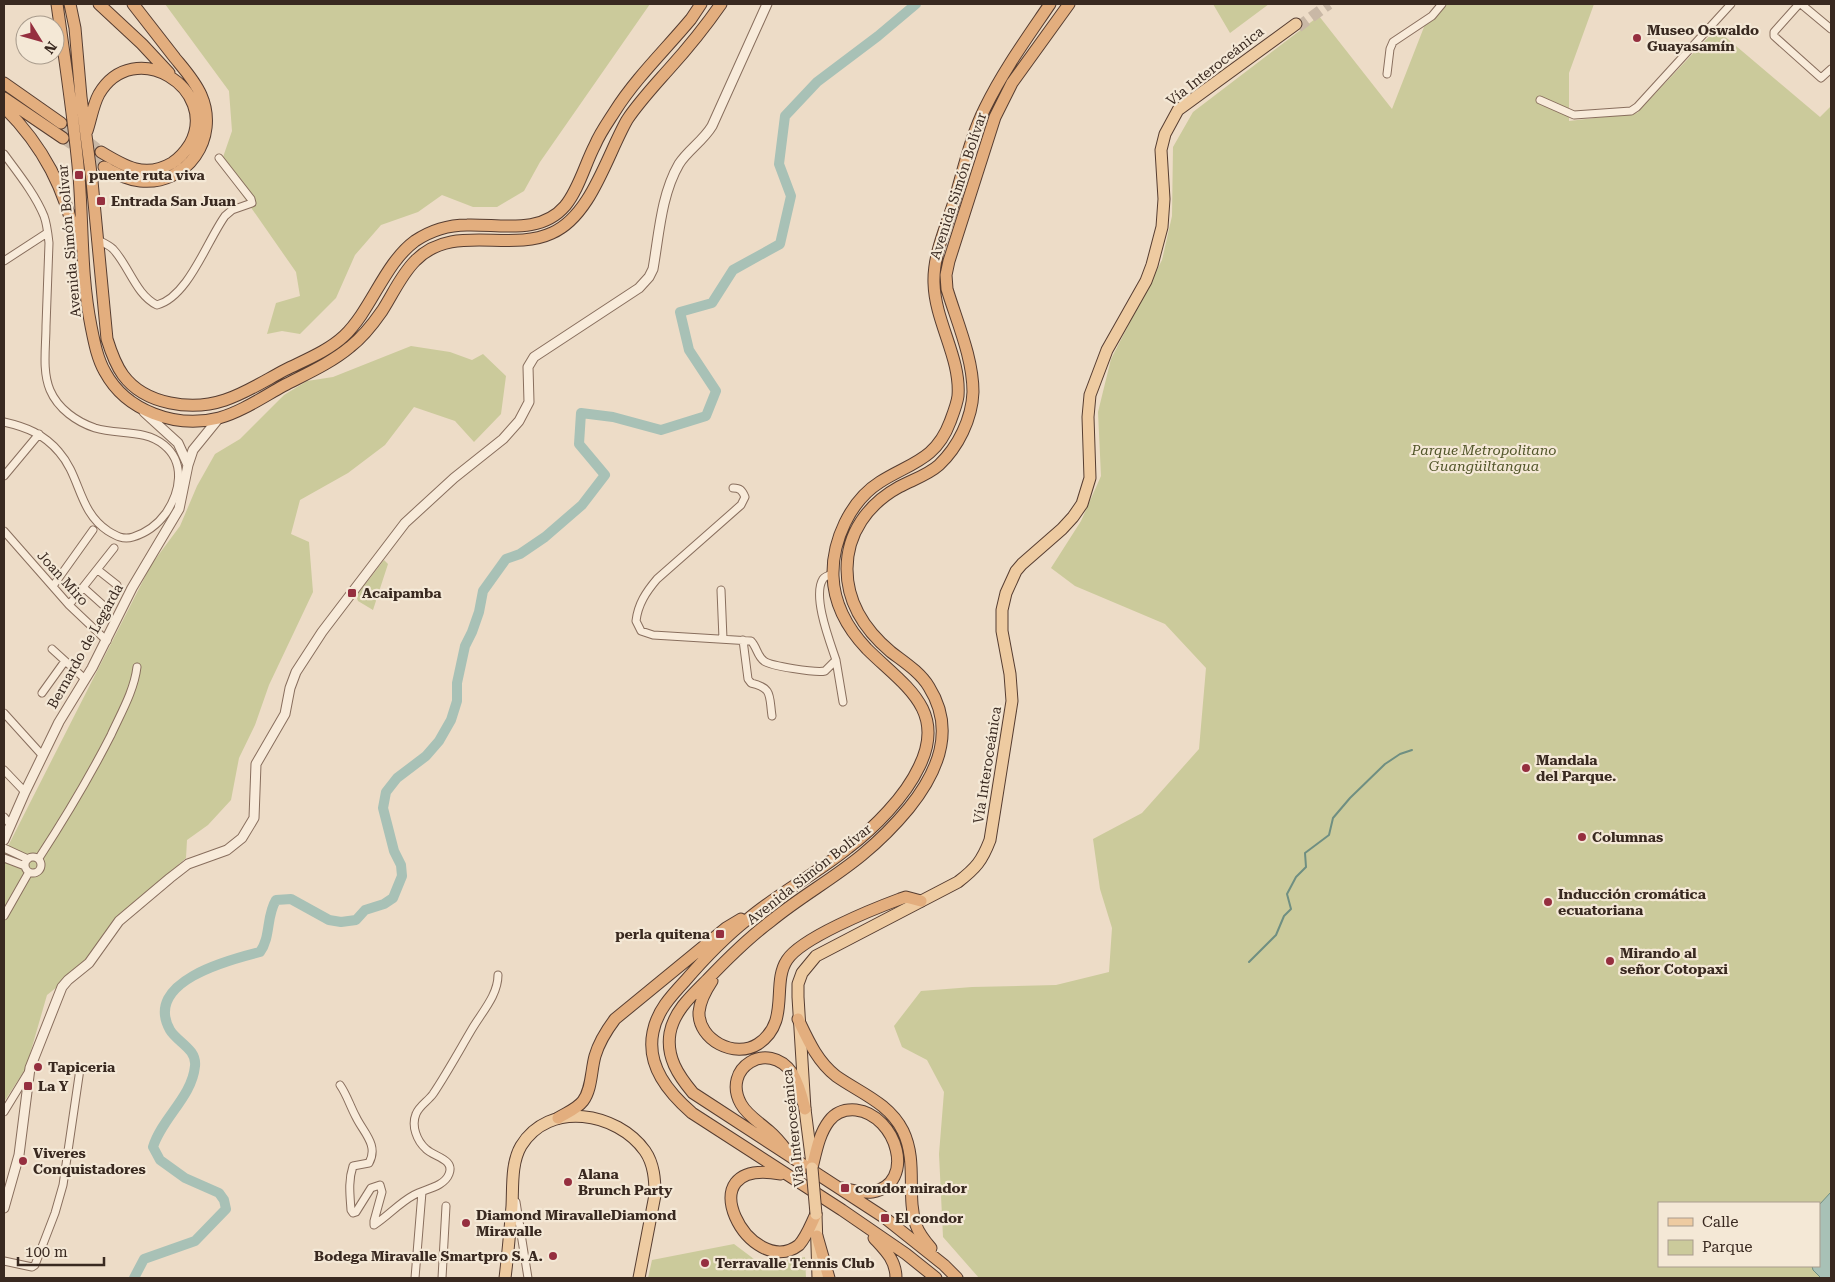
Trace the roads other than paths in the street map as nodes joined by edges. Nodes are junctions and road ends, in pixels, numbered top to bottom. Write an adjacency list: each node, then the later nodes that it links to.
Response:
1 (57, 4): 34 (highway, Avenida Simón Bolívar)
2 (70, 4): 23 (highway, Avenida Simón Bolívar)
3 (99, 4): 17 (highway)
4 (132, 4): 29 (highway)
5 (701, 4): 32 (highway, Avenida Simón Bolívar)
6 (721, 4): 36 (highway, Avenida Simón Bolívar)
7 (767, 4): 82 (street)
8 (1050, 4): 48 (highway, Avenida Simón Bolívar)
9 (1069, 4): 79 (highway, Avenida Simón Bolívar)
10 (1442, 4): 16 (street)
11 (1731, 4): 20 (street)
12 (1800, 4): 14 (street); 15 (street)
13 (1296, 26): 76 (main road, Vía Interoceánica)
14 (1831, 29)
15 (1831, 69)
16 (1387, 74)
17 (176, 80): 23 (highway); 25 (highway)
18 (4, 83): 22 (highway)
19 (4, 98): 24 (highway)
20 (1540, 100)
21 (4, 107): 34 (highway)
22 (61, 123)
23 (85, 137): 32 (highway, Avenida Simón Bolívar)
24 (63, 138)
25 (101, 152)
26 (4, 154): 30 (street)
27 (219, 158): 32 (street)
28 (4, 161): 30 (street)
29 (104, 167)
30 (21, 177): 31 (street)
31 (47, 233): 33 (street); 41 (street)
32 (96, 239)
33 (4, 261)
34 (83, 267): 35 (highway, Avenida Simón Bolívar)
35 (140, 408): 36 (highway, Avenida Simón Bolívar); 39 (street)
36 (219, 418): 39 (street, Bernardo de Legarda)
37 (4, 422): 38 (street)
38 (39, 434): 40 (street); 41 (street)
39 (188, 465): 41 (street, Bernardo de Legarda)
40 (4, 476)
41 (182, 479): 57 (street, Bernardo de Legarda)
42 (732, 488): 55 (street)
43 (93, 530): 50 (street)
44 (4, 531): 45 (street, Joan Miro)
45 (7, 541): 50 (street, Joan Miro)
46 (114, 548): 47 (street)
47 (98, 570): 49 (street); 51 (street)
48 (833, 574): 59 (street); 78 (highway, Avenida Simón Bolívar)
49 (117, 585)
50 (53, 586): 53 (street, Joan Miro)
51 (84, 588): 53 (street); 54 (street)
52 (721, 590): 55 (street)
53 (69, 605): 57 (street, Joan Miro)
54 (103, 605)
55 (723, 639): 56 (street)
56 (743, 640): 59 (street); 66 (street)
57 (106, 641): 62 (street, Bernardo de Legarda)
58 (52, 649): 60 (street)
59 (836, 660): 64 (street)
60 (65, 661): 62 (street); 63 (street)
61 (137, 667): 74 (street)
62 (85, 679): 67 (street, Bernardo de Legarda)
63 (42, 693)
64 (843, 702)
65 (4, 713): 67 (street)
66 (772, 716)
67 (42, 755): 69 (street, Bernardo de Legarda)
68 (4, 770): 69 (street)
69 (25, 792): 70 (street, Bernardo de Legarda)
70 (7, 820): 71 (street, Bernardo de Legarda)
71 (4, 840)
72 (4, 848): 75 (street)
73 (4, 858): 75 (street)
74 (38, 858): 75 (street); 75 (street)
75 (27, 866): 77 (street)
76 (921, 901): 79 (highway); 81 (main road, Vía Interoceánica)
77 (4, 916)
78 (748, 918): 87 (highway); 90 (highway, Avenida Simón Bolívar)
79 (729, 957): 88 (highway, Avenida Simón Bolívar)
80 (498, 975): 93 (street)
81 (798, 1019): 85 (main road, Vía Interoceánica); 101 (highway)
82 (30, 1068): 86 (street); 95 (street)
83 (80, 1069): 99 (street)
84 (340, 1085): 93 (street)
85 (805, 1109): 88 (highway); 89 (main road, Vía Interoceánica)
86 (4, 1112)
87 (558, 1118): 91 (main road); 107 (main road)
88 (792, 1158): 92 (highway, Avenida Simón Bolívar)
89 (812, 1168): 92 (highway); 96 (main road, Vía Interoceánica, bridge)
90 (787, 1176): 96 (highway); 97 (highway, Avenida Simón Bolívar)
91 (513, 1185): 100 (main road); 106 (street)
92 (833, 1186): 101 (highway, Avenida Simón Bolívar)
93 (422, 1192): 102 (street)
94 (446, 1206): 103 (street)
95 (4, 1208)
96 (816, 1214): 98 (main road, Vía Interoceánica)
97 (859, 1222): 110 (highway); 111 (highway, Avenida Simón Bolívar)
98 (817, 1236): 108 (main road, Vía Interoceánica); 109 (highway)
99 (4, 1261)
100 (507, 1262): 104 (street); 105 (main road)
101 (944, 1264): 112 (highway, Avenida Simón Bolívar)
102 (415, 1278)
103 (442, 1278)
104 (500, 1278)
105 (505, 1278)
106 (528, 1278)
107 (639, 1278)
108 (818, 1278)
109 (829, 1278)
110 (896, 1278)
111 (936, 1278)
112 (957, 1278)

